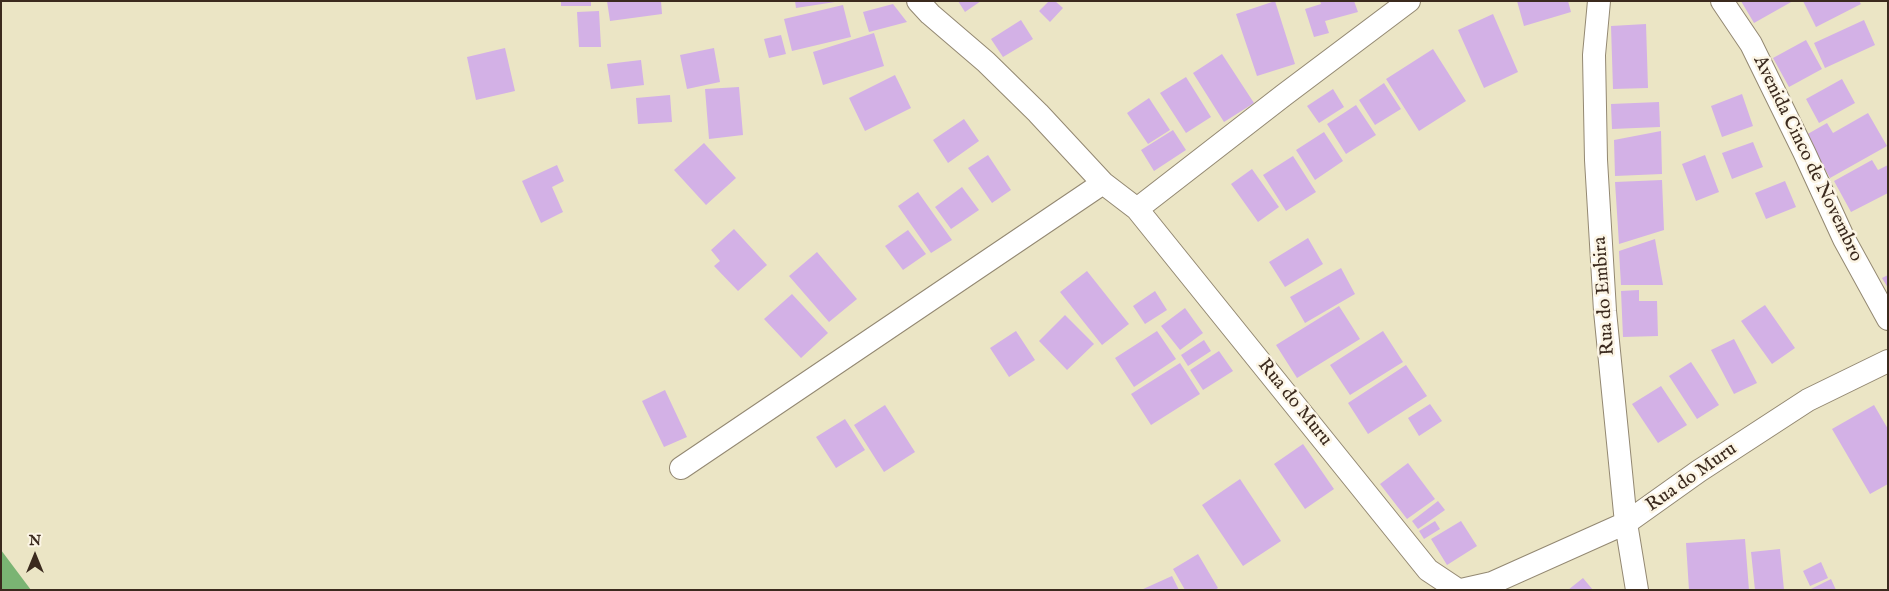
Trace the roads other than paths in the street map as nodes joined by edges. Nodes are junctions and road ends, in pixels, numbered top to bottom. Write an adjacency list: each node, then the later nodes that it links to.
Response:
1 (918, 1): 5 (street, Rua do Muru)
2 (1409, 1): 6 (street)
3 (1598, 1): 10 (street, Rua do Embira)
4 (1722, 1): 7 (street, Avenida Cinco de Novembro)
5 (1103, 183): 6 (street, Rua do Muru); 9 (street)
6 (1137, 209): 11 (street, Rua do Muru)
7 (1888, 319)
8 (1888, 361): 10 (street, Rua do Muru)
9 (682, 468)
10 (1626, 523): 11 (street, Rua do Muru); 12 (street, Rua do Embira)
11 (1459, 590)
12 (1637, 590)

